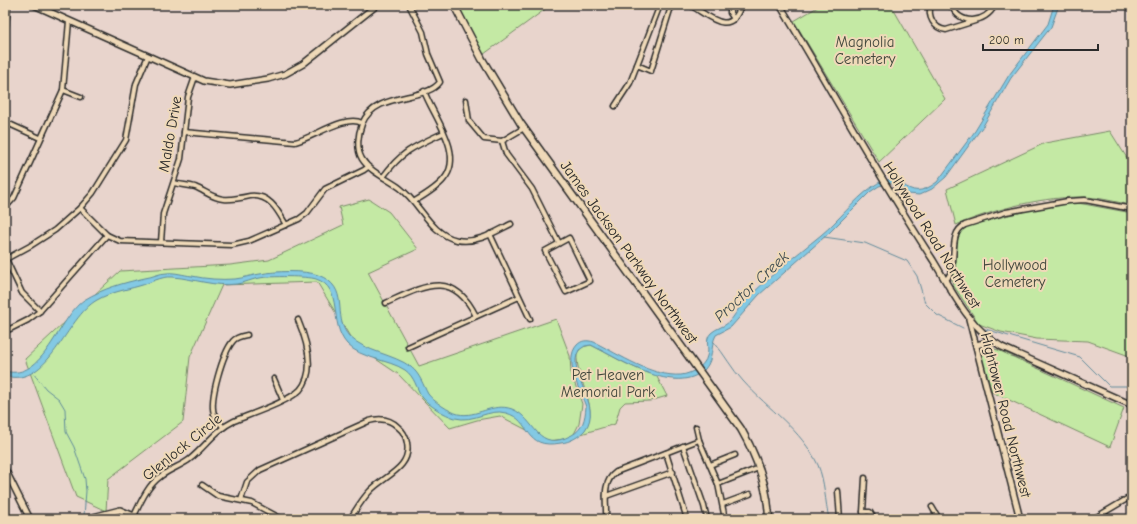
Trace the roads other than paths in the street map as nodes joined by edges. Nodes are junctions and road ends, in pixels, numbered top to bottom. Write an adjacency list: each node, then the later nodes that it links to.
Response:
1 (7, 5): 18 (main road)
2 (34, 5): 16 (street)
3 (377, 5): 21 (street)
4 (409, 5): 23 (street)
5 (454, 5): 29 (main road, James Jackson Parkway Northwest)
6 (660, 5): 20 (street)
7 (674, 5): 20 (street)
8 (690, 5): 15 (street)
9 (730, 5): 15 (street)
10 (741, 5): 15 (street)
11 (780, 5): 48 (street, Hollywood Road Northwest)
12 (931, 5): 17 (street)
13 (951, 5): 17 (street)
14 (995, 5): 17 (street)
15 (734, 19)
16 (70, 21): 19 (street); 22 (street)
17 (975, 21)
18 (5, 25)
19 (148, 56): 21 (street); 39 (street)
20 (637, 65): 26 (street)
21 (195, 77): 30 (street, Maldo Drive)
22 (63, 90): 24 (street); 32 (street)
23 (424, 91): 28 (street); 31 (street)
24 (81, 97)
25 (466, 100): 33 (street)
26 (615, 106)
27 (5, 122): 32 (street)
28 (362, 123): 30 (street); 34 (street)
29 (524, 128): 33 (street); 71 (main road, James Jackson Parkway Northwest)
30 (184, 132): 36 (street, Maldo Drive)
31 (443, 133): 35 (street); 37 (street)
32 (40, 138): 38 (street)
33 (502, 141): 46 (street)
34 (368, 166): 35 (street); 42 (street)
35 (383, 177): 37 (street)
36 (174, 183): 42 (street); 45 (street, Maldo Drive)
37 (415, 202): 43 (street)
38 (5, 208)
39 (80, 208): 44 (street); 47 (street)
40 (1132, 209): 48 (street)
41 (511, 224): 43 (street)
42 (286, 225): 45 (street)
43 (490, 234): 49 (street)
44 (107, 235): 45 (street); 51 (street)
45 (161, 242)
46 (559, 243): 46 (street)
47 (5, 258): 51 (street)
48 (946, 280): 53 (street, Hollywood Road Northwest)
49 (519, 297): 52 (street); 54 (street)
50 (386, 302): 52 (street)
51 (40, 311): 56 (street)
52 (476, 316): 60 (street)
53 (968, 316): 58 (street, Hollywood Road Northwest); 59 (street, Hightower Road Northwest)
54 (530, 319)
55 (298, 320): 62 (street, Glenlock Circle)
56 (10, 329)
57 (247, 335): 64 (street)
58 (992, 341): 59 (street); 63 (street, Hollywood Road Northwest)
59 (976, 345): 100 (street, Hightower Road Northwest)
60 (408, 347)
61 (274, 379): 62 (street)
62 (283, 400): 64 (street, Glenlock Circle)
63 (1132, 405)
64 (223, 427): 85 (street, Glenlock Circle)
65 (696, 427): 66 (street)
66 (700, 440): 67 (street); 70 (street)
67 (683, 446): 68 (street); 93 (street)
68 (666, 453): 73 (street); 79 (street)
69 (735, 455): 70 (street)
70 (710, 465): 75 (street)
71 (759, 468): 75 (street); 95 (main road, James Jackson Parkway Northwest)
72 (5, 469): 86 (street)
73 (673, 472): 79 (street); 92 (street)
74 (865, 478): 84 (street)
75 (718, 484): 82 (street)
76 (202, 485): 81 (street)
77 (838, 491): 96 (street)
78 (750, 494): 82 (street)
79 (606, 496): 91 (street)
80 (1132, 496): 101 (street)
81 (242, 500): 89 (street); 90 (street)
82 (723, 504): 94 (street)
83 (932, 507): 99 (street)
84 (863, 512): 97 (street); 98 (street)
85 (134, 516): 87 (street); 88 (street)
86 (30, 519)
87 (85, 519)
88 (141, 519)
89 (282, 519)
90 (350, 519)
91 (606, 519)
92 (687, 519)
93 (706, 519)
94 (725, 519)
95 (769, 519)
96 (840, 519)
97 (865, 519)
98 (874, 519)
99 (939, 519)
100 (1020, 519)
101 (1093, 519)

